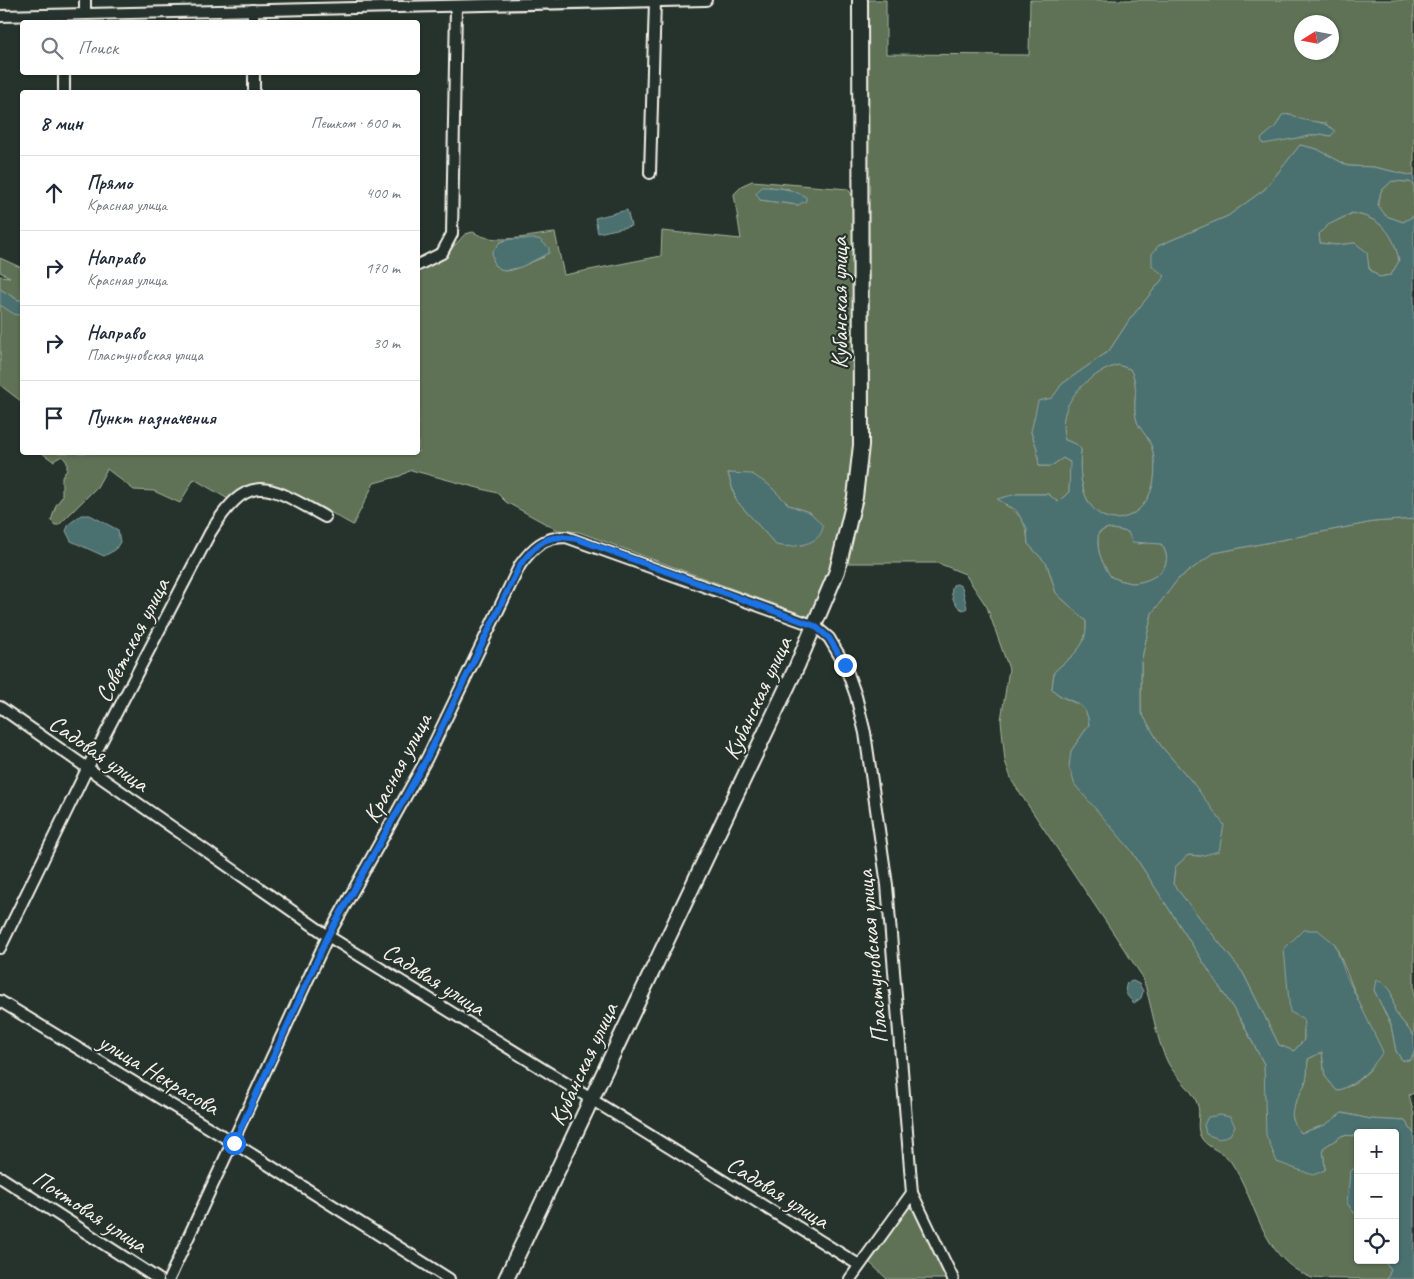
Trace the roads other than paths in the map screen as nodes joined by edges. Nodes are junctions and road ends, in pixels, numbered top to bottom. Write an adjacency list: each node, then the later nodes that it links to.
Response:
1 (85, 0): 8 (street)
2 (706, 0): 4 (street)
3 (860, 0): 19 (street, Кубанская улица)
4 (655, 1): 5 (street); 16 (street)
5 (479, 3): 6 (street)
6 (456, 6): 7 (street); 17 (street)
7 (253, 10): 8 (street); 11 (street)
8 (85, 14): 10 (street)
9 (0, 16): 10 (street)
10 (63, 19)
11 (253, 20)
12 (64, 75): 14 (street)
13 (254, 75): 15 (street)
14 (64, 90)
15 (254, 90)
16 (650, 173)
17 (420, 264)
18 (325, 517): 21 (street, Советская улица)
19 (815, 626): 22 (street, Красная улица); 25 (street, Кубанская улица); 28 (street, Пластуновская улица)
20 (0, 707): 21 (street, Садовая улица)
21 (87, 769): 22 (street, Садовая улица); 23 (street, Советская улица)
22 (328, 936): 25 (street, Садовая улица); 26 (street, Красная улица)
23 (0, 948)
24 (0, 1001): 26 (street, улица Некрасова)
25 (591, 1100): 29 (street, Садовая улица); 33 (street, Кубанская улица)
26 (234, 1143): 31 (street, Красная улица); 32 (street, улица Некрасова)
27 (0, 1177): 30 (street, Почтовая улица)
28 (912, 1193): 29 (street); 35 (street)
29 (859, 1265): 34 (street)
30 (158, 1279)
31 (169, 1279)
32 (449, 1279)
33 (506, 1279)
34 (850, 1279)
35 (953, 1279)

